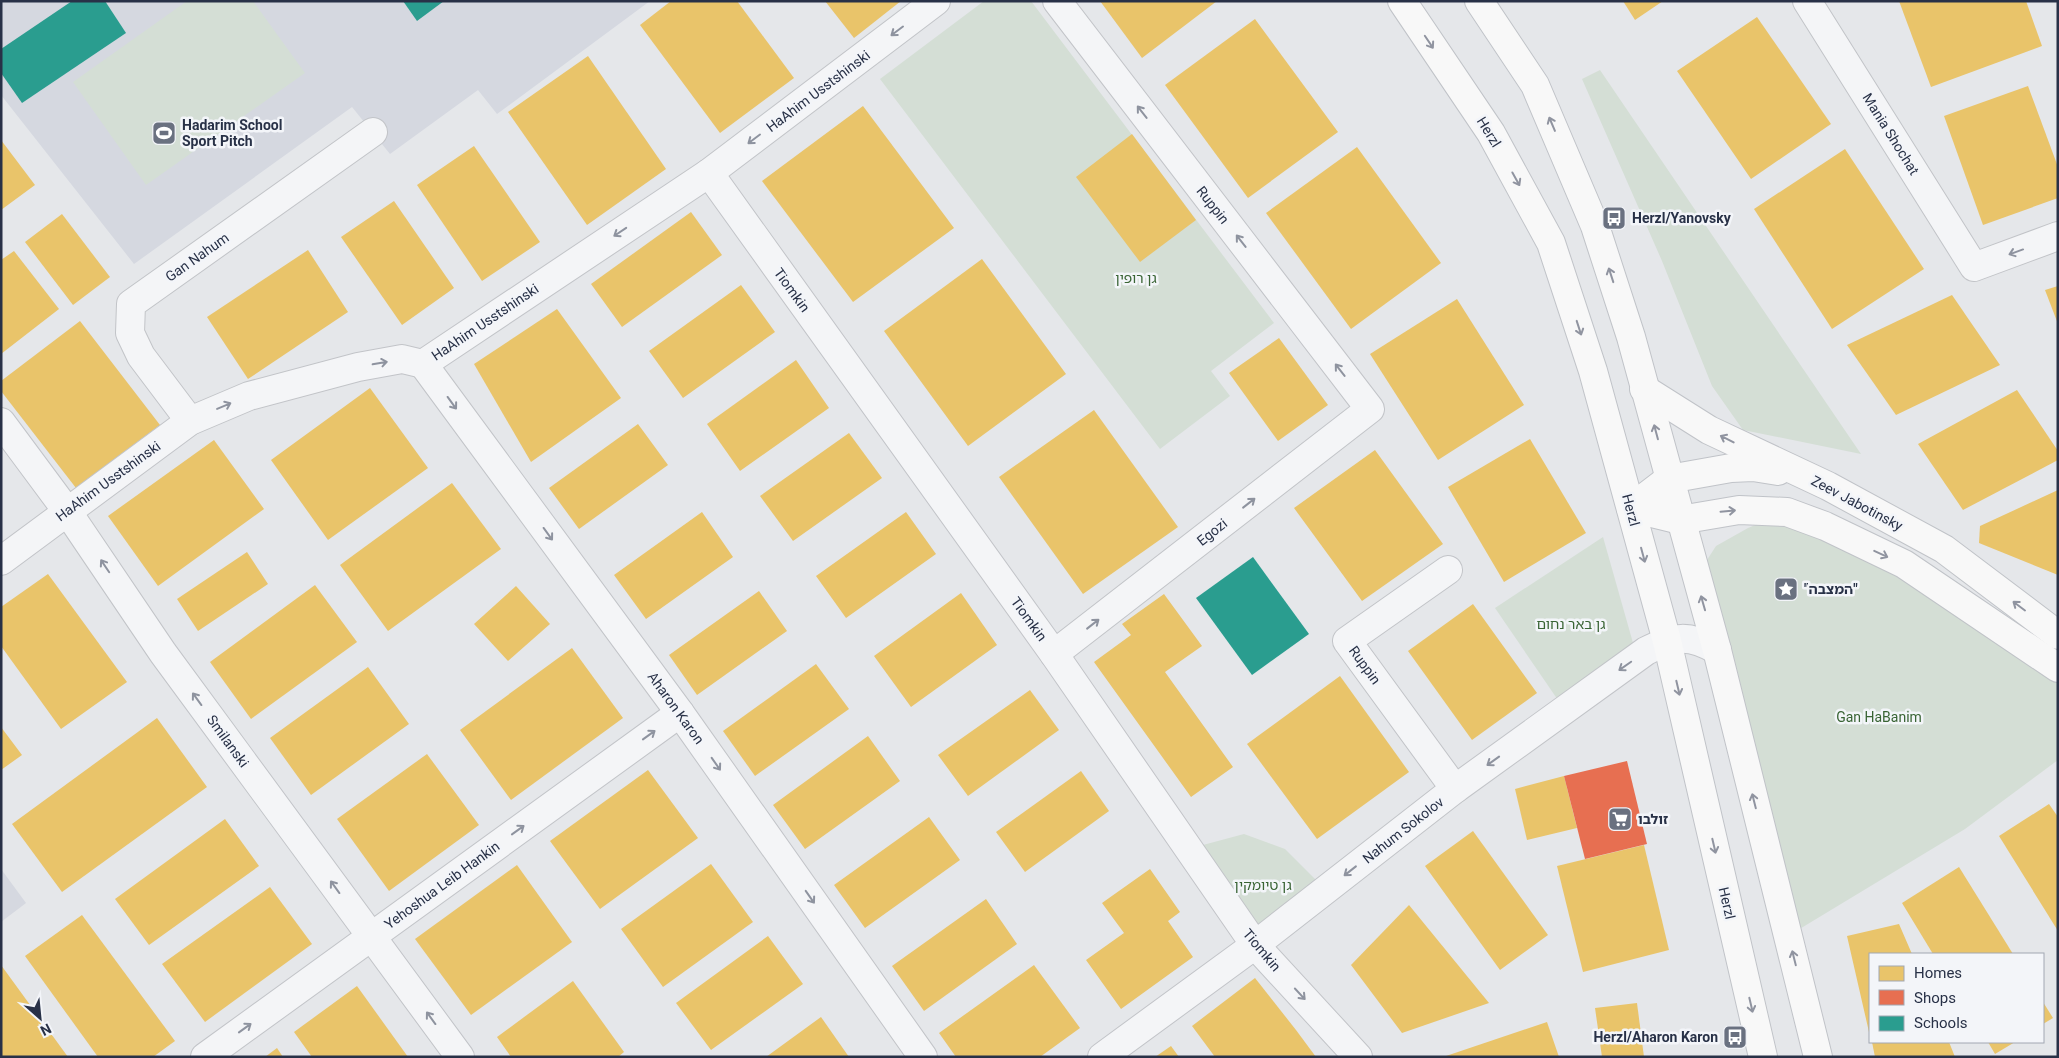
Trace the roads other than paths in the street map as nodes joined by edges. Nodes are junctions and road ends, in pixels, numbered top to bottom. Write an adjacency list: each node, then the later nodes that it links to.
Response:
1 (936, 1): 7 (street, HaAhim Usstshinski, one-way to 7)
2 (1057, 1): 11 (street, Ruppin, one-way to 2)
3 (1402, 1): 16 (main road, Herzl, one-way to 16)
4 (1479, 1): 10 (main road, one-way to 4)
5 (1808, 1): 8 (street, Mania Shochat, one-way to 5)
6 (373, 132): 12 (street, Gan Nahum)
7 (709, 173): 9 (street, HaAhim Usstshinski, one-way to 9); 24 (street, Tiomkin)
8 (2058, 236)
9 (423, 364): 12 (street, HaAhim Usstshinski, one-way to 9); 26 (street, Aharon Karon, one-way to 26)
10 (1644, 389): 14 (main road, one-way to 10); 15 (main road, Zeev Jabotinsky, one-way to 10)
11 (1370, 409): 24 (street, Egozi, one-way to 11)
12 (190, 421): 17 (street, HaAhim Usstshinski)
13 (1, 422): 17 (street, Smilanski)
14 (1669, 479): 15 (main road); 16 (main road); 18 (main road)
15 (1828, 486): 21 (main road, Zeev Jabotinsky, one-way to 15)
16 (1631, 508): 18 (main road); 22 (main road, Herzl, one-way to 22)
17 (67, 511): 19 (street, HaAhim Usstshinski); 28 (street, Smilanski, one-way to 17)
18 (1680, 520): 23 (main road, one-way to 18); 25 (main road, one-way to 25)
19 (1, 561)
20 (1448, 570): 27 (street, Ruppin)
21 (2058, 636)
22 (1666, 641): 23 (street, Nahum Sokolov); 27 (street, Nahum Sokolov, one-way to 27); 35 (main road, Herzl, one-way to 35)
23 (1717, 650): 36 (main road, one-way to 23)
24 (1054, 654): 29 (street, Tiomkin)
25 (2058, 668)
26 (680, 713): 28 (street, Yehoshua Leib Hankin, one-way to 26); 32 (street, Aharon Karon, one-way to 32)
27 (1455, 789): 29 (street, Nahum Sokolov, one-way to 29)
28 (371, 936): 30 (street, Yehoshua Leib Hankin, one-way to 28); 31 (street, Smilanski, one-way to 28)
29 (1255, 945): 33 (street, Nahum Sokolov); 34 (street, Tiomkin, one-way to 34)
30 (205, 1057)
31 (460, 1057)
32 (923, 1057)
33 (1102, 1057)
34 (1358, 1057)
35 (1763, 1057)
36 (1818, 1057)

